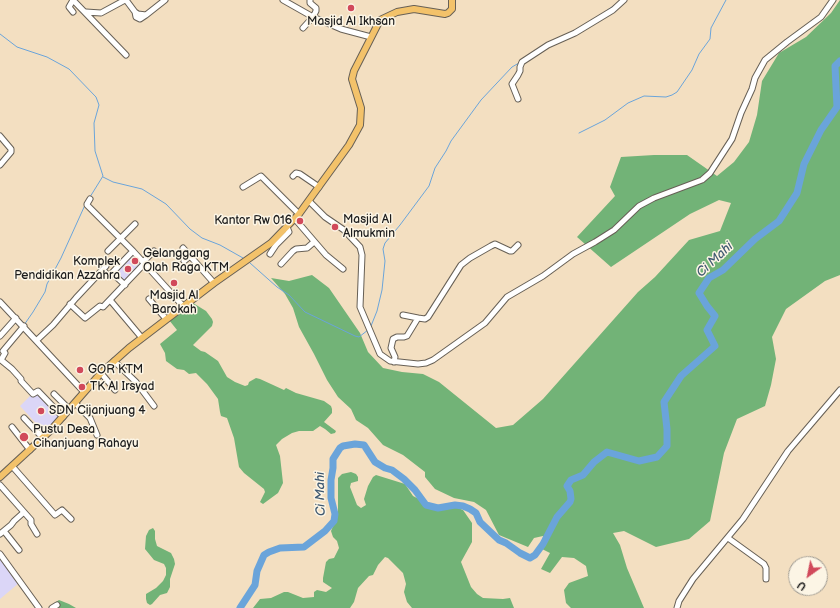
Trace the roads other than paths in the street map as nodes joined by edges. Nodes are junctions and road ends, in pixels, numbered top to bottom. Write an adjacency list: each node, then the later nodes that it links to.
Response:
1 (126, 0): 2 (street); 10 (street)
2 (165, 0)
3 (283, 0): 11 (street)
4 (310, 0): 11 (street)
5 (452, 0): 14 (main road)
6 (624, 0): 16 (street)
7 (833, 0): 57 (street)
8 (73, 12): 9 (street)
9 (86, 12): 10 (street); 12 (street)
10 (101, 13): 12 (street)
11 (313, 17): 13 (street); 14 (street)
12 (95, 21): 15 (street)
13 (303, 28)
14 (371, 37): 21 (main road)
15 (126, 55)
16 (518, 99)
17 (0, 136): 18 (street)
18 (0, 165)
19 (293, 176): 21 (street)
20 (243, 187): 24 (street)
21 (319, 187): 23 (main road)
22 (90, 199): 27 (street)
23 (309, 201): 24 (main road); 57 (street)
24 (297, 217): 26 (main road); 28 (street)
25 (136, 224): 27 (street)
26 (287, 227): 34 (street); 41 (main road)
27 (120, 239): 31 (street); 32 (street)
28 (314, 242): 38 (street); 39 (street)
29 (518, 245): 50 (street)
30 (183, 248): 35 (street)
31 (108, 251)
32 (133, 251): 37 (street); 40 (street)
33 (154, 251): 37 (street)
34 (270, 254)
35 (190, 256): 36 (street); 41 (street)
36 (184, 261)
37 (144, 263): 42 (street); 47 (street)
38 (281, 264)
39 (343, 269)
40 (112, 273): 42 (street); 46 (street)
41 (214, 283): 47 (main road)
42 (125, 285): 44 (street)
43 (149, 299): 51 (street)
44 (110, 300): 46 (street); 54 (street)
45 (0, 302): 49 (street)
46 (70, 304): 55 (street)
47 (183, 306): 51 (main road)
48 (402, 315): 50 (street)
49 (16, 318): 52 (street); 53 (street)
50 (418, 318): 57 (street)
51 (166, 319): 54 (main road)
52 (24, 326): 55 (street); 58 (street)
53 (0, 336)
54 (142, 338): 56 (main road)
55 (36, 340): 62 (street)
56 (114, 362): 59 (main road); 65 (street)
57 (394, 362)
58 (2, 364): 67 (street)
59 (101, 372): 60 (street); 62 (main road)
60 (115, 390)
61 (840, 390): 80 (street)
62 (84, 392): 64 (main road)
63 (54, 394): 66 (street)
64 (75, 403): 66 (main road); 70 (street)
65 (154, 406)
66 (70, 410): 67 (main road)
67 (63, 417): 71 (main road)
68 (24, 418): 71 (street)
69 (12, 427): 72 (street)
70 (97, 435)
71 (43, 438): 72 (main road)
72 (30, 450): 73 (main road)
73 (12, 466): 74 (main road); 77 (street)
74 (0, 477)
75 (0, 485): 76 (street)
76 (23, 513): 78 (street); 79 (street)
77 (71, 519)
78 (2, 532): 81 (street)
79 (37, 534)
80 (728, 538): 83 (street); 85 (street)
81 (20, 550)
82 (0, 554): 84 (street)
83 (766, 578)
84 (39, 608)
85 (677, 608)

